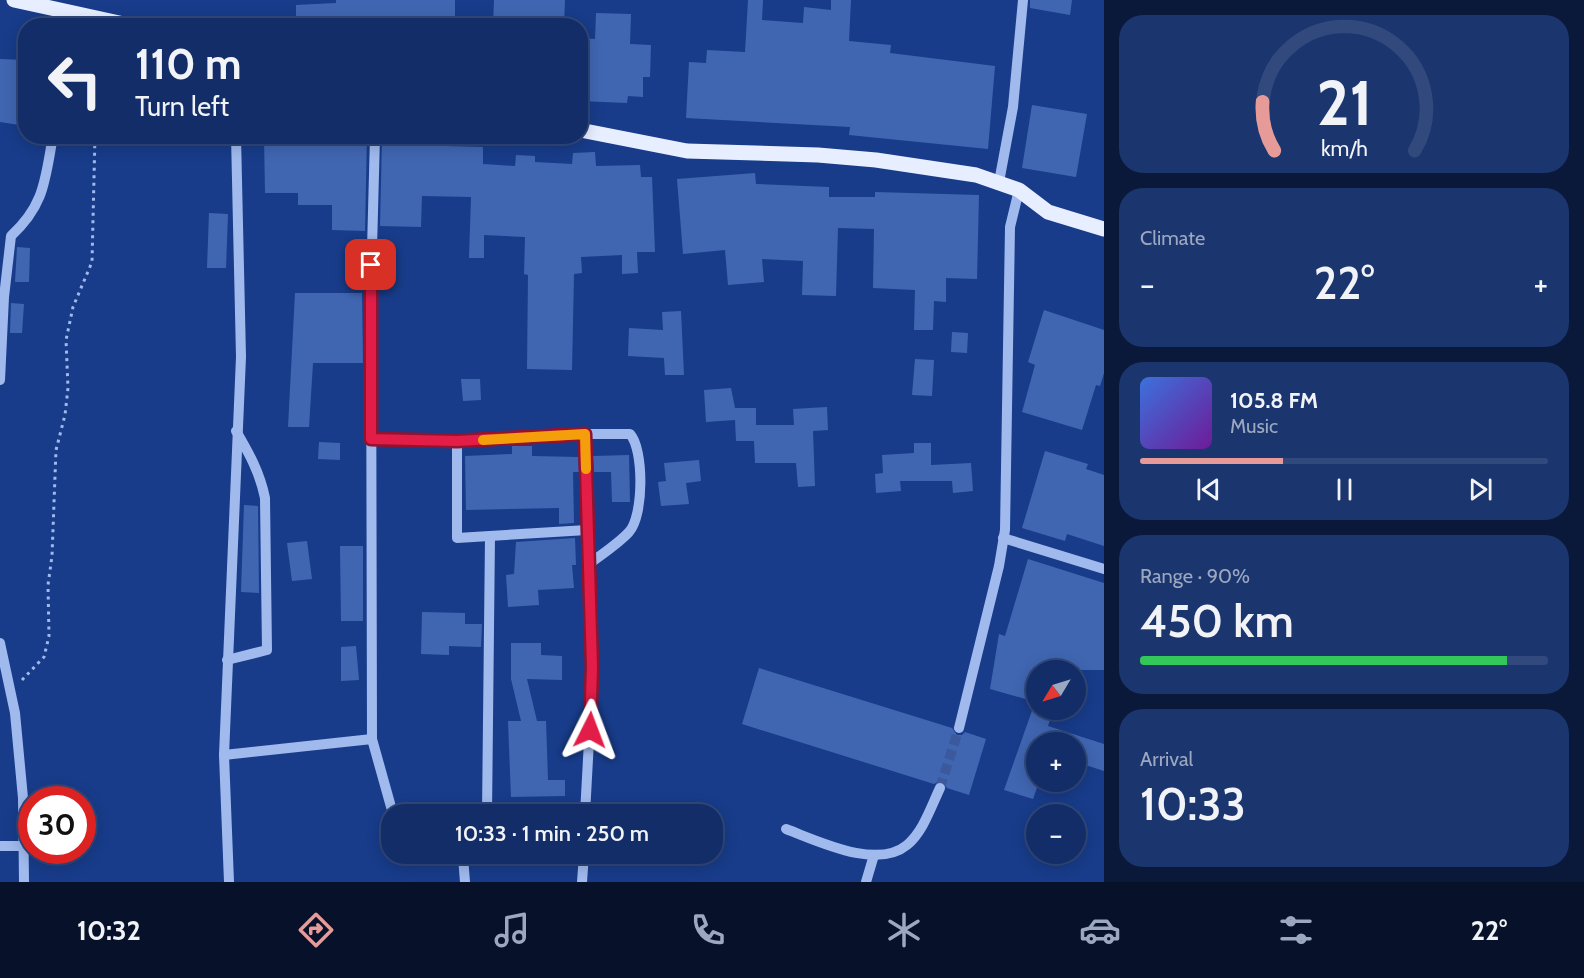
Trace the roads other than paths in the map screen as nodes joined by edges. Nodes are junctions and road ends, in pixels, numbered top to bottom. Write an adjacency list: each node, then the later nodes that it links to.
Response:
1 (14, 0): 3 (main road)
2 (1023, 0): 8 (street)
3 (63, 18)
4 (588, 132): 8 (main road)
5 (52, 144): 11 (street)
6 (236, 144): 13 (street)
7 (375, 144): 15 (street)
8 (999, 182): 9 (main road)
9 (1019, 190): 10 (main road); 19 (street)
10 (1104, 229)
11 (5, 235): 12 (street)
12 (0, 380)
13 (236, 430): 23 (street); 23 (street)
14 (585, 434): 16 (street); 17 (street); 20 (street)
15 (371, 439): 16 (street); 25 (street)
16 (457, 441): 18 (street)
17 (587, 530): 18 (street); 20 (street)
18 (490, 536): 30 (street)
19 (1003, 538): 21 (street); 24 (street)
20 (589, 564): 31 (street)
21 (1104, 569)
22 (0, 643): 27 (street)
23 (227, 660): 26 (street)
24 (959, 728)
25 (372, 739): 26 (street); 29 (street)
26 (224, 755): 40 (street)
27 (22, 786)
28 (940, 788): 35 (street)
29 (390, 804)
30 (487, 804)
31 (585, 804)
32 (786, 829): 35 (street)
33 (0, 846): 34 (street)
34 (18, 846)
35 (874, 855): 43 (street)
36 (24, 864): 39 (street)
37 (463, 864): 41 (street)
38 (583, 864): 42 (street)
39 (24, 882)
40 (229, 882)
41 (465, 882)
42 (582, 882)
43 (866, 882)

